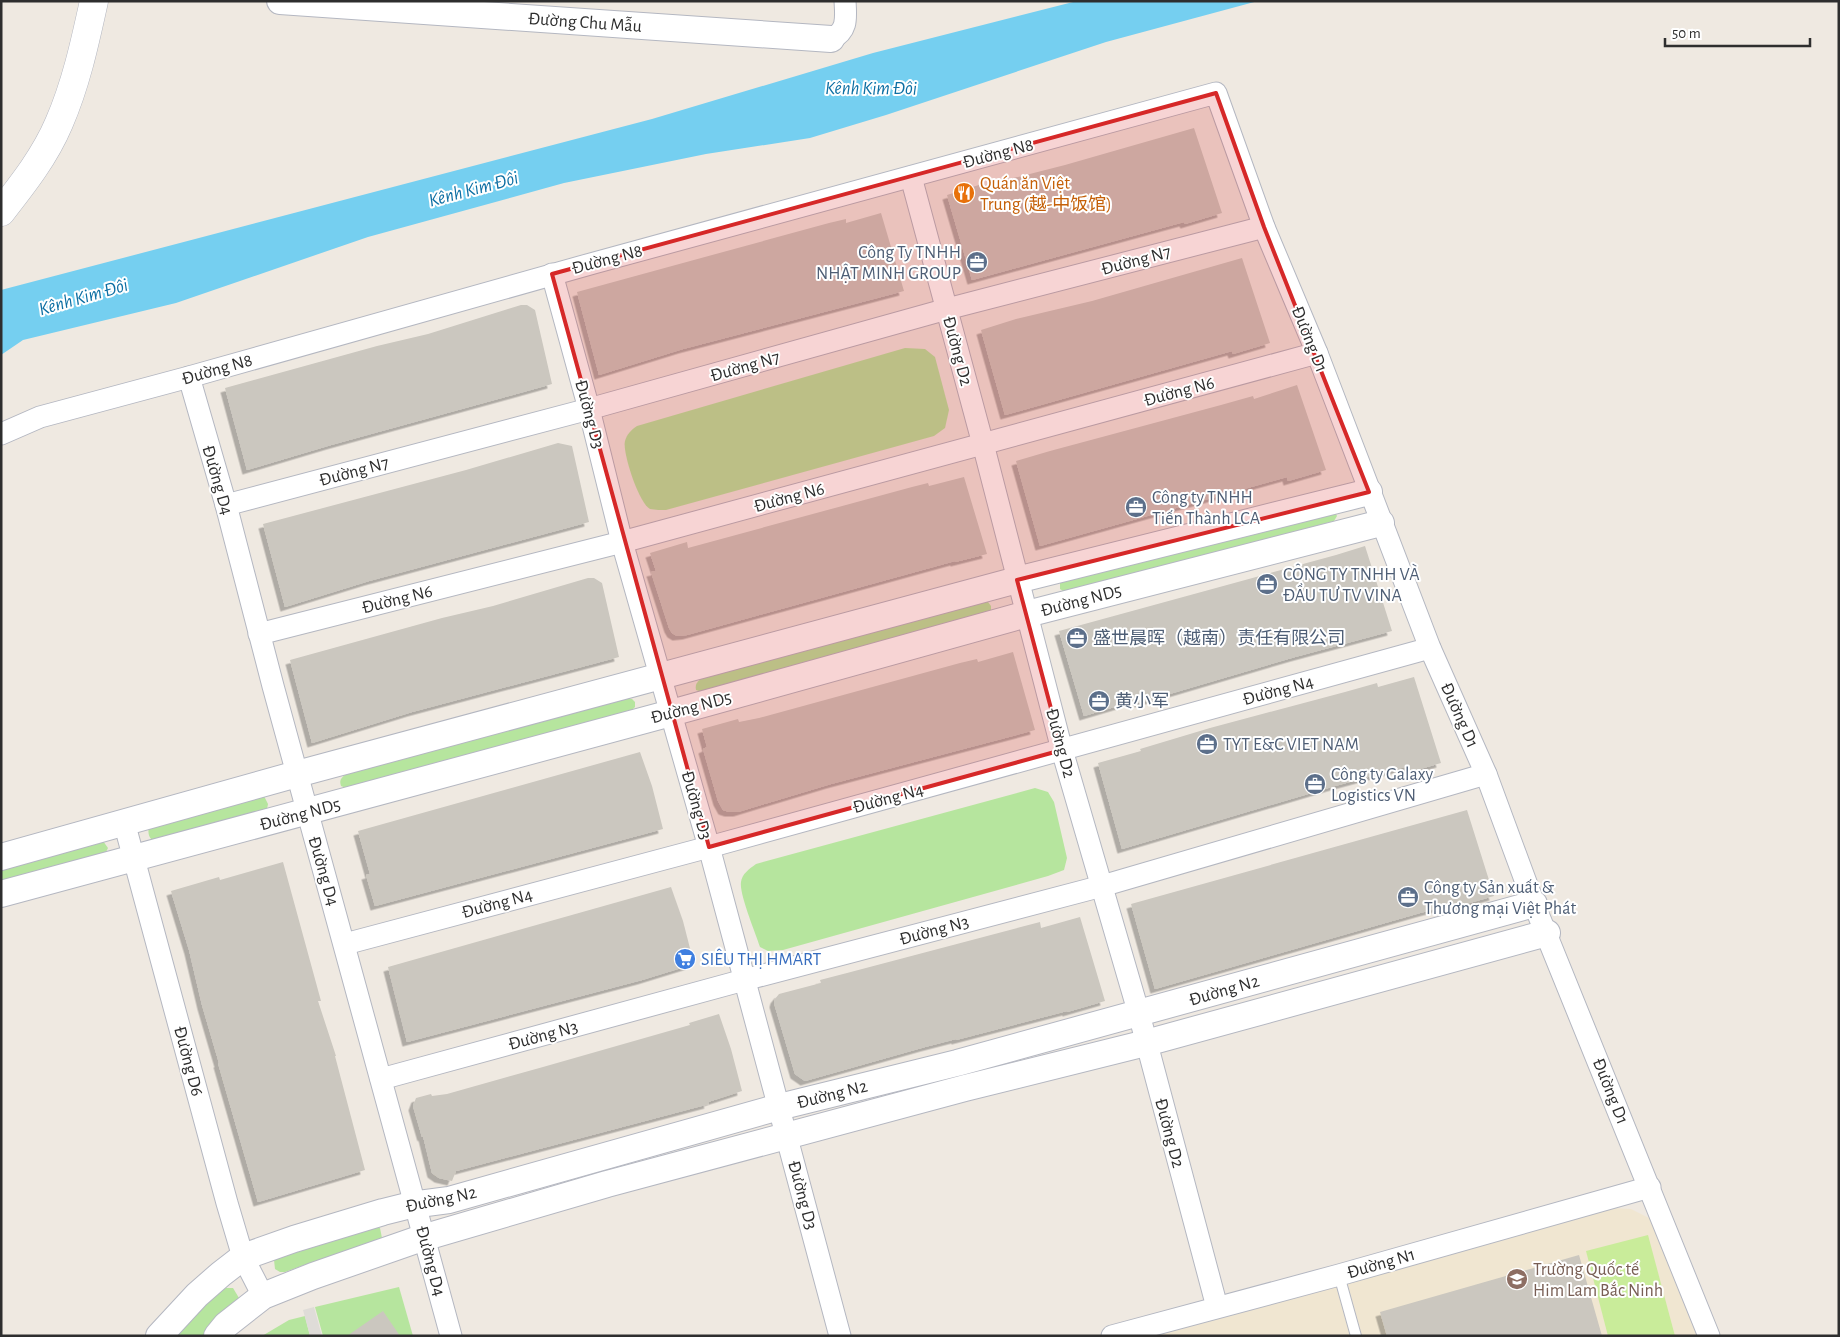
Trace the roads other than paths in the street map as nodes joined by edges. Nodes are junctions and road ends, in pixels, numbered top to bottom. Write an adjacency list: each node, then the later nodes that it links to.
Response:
1 (94, 1): 9 (main road)
2 (280, 1): 4 (street, Đường Chu Mẫu)
3 (845, 1): 6 (street)
4 (321, 3): 5 (street, Đường Chu Mẫu)
5 (479, 8): 6 (street, Đường Chu Mẫu)
6 (831, 39)
7 (1216, 93): 8 (street, Đường N8); 10 (street, Đường D1)
8 (911, 177): 11 (street, Đường N8); 12 (street, Đường D2)
9 (1, 212)
10 (1264, 227): 12 (street, Đường N7); 13 (street, Đường D1)
11 (552, 274): 14 (street, Đường N8); 15 (street, Đường D3)
12 (947, 309): 15 (street, Đường N7); 17 (street, Đường D2)
13 (1317, 353): 17 (street, Đường N6); 18 (street, Đường D1)
14 (189, 377): 16 (street, Đường N8); 19 (street, Đường D4)
15 (589, 409): 19 (street, Đường N7); 21 (street, Đường D3)
16 (1, 434)
17 (983, 444): 21 (street, Đường N6); 22 (street, Đường D2)
18 (1370, 492): 20 (street, Đường D1); 22 (street, Đường ND5)
19 (226, 505): 24 (street, Đường D4)
20 (1381, 523): 23 (street, Đường ND5); 25 (street, Đường D1)
21 (622, 542): 24 (street, Đường N6); 26 (street, Đường D3)
22 (1017, 580): 23 (street, Đường D2); 26 (street, Đường ND5)
23 (1026, 614): 27 (street, Đường ND5); 28 (street, Đường D2)
24 (259, 634): 29 (street, Đường D4)
25 (1430, 648): 28 (street, Đường N4); 30 (street, Đường D1)
26 (661, 678): 27 (street, Đường D3); 29 (street, Đường ND5)
27 (671, 713): 31 (street, Đường ND5); 33 (street, Đường D3)
28 (1062, 750): 33 (street, Đường N4); 36 (street, Đường D2)
29 (297, 774): 31 (street, Đường D4); 32 (street, Đường ND5)
30 (1486, 774): 36 (street, Đường N3); 38 (street, Đường D1)
31 (307, 812): 35 (street, Đường ND5); 40 (street, Đường D4)
32 (124, 822): 34 (street, Đường ND5); 35 (street, Đường D6)
33 (709, 847): 40 (street, Đường N4); 42 (street, Đường D3)
34 (1, 857)
35 (134, 859): 37 (street, Đường ND5); 56 (street, Đường D6)
36 (1102, 886): 42 (street, Đường N3); 44 (street, Đường D2)
37 (1, 894)
38 (1534, 904): 39 (street, Đường D1); 41 (street, Đường N2)
39 (1546, 933): 43 (street, Đường N2); 53 (street, Đường D1)
40 (345, 944): 47 (street, Đường D4)
41 (1338, 958): 43 (street); 44 (street, Đường N2)
42 (744, 980): 47 (street, Đường N3); 49 (street, Đường D3)
43 (1347, 988): 45 (street, Đường N2)
44 (1139, 1014): 45 (street, Đường D2); 46 (street, Đường N2)
45 (1146, 1043): 48 (street, Đường N2); 59 (street, Đường D2)
46 (957, 1063): 48 (street); 49 (street, Đường N2)
47 (381, 1079): 54 (street, Đường D4)
48 (965, 1088): 50 (street, Đường N2)
49 (779, 1107): 50 (street, Đường D3); 51 (street, Đường N2)
50 (787, 1137): 52 (street, Đường N2); 63 (street, Đường D3)
51 (600, 1158): 52 (street); 54 (street, Đường N2)
52 (607, 1184): 55 (street, Đường N2)
53 (1650, 1187): 57 (street, Đường N1); 66 (street, Đường D1)
54 (416, 1204): 55 (street, Đường D4); 56 (street, Đường N2)
55 (425, 1238): 58 (street, Đường N2); 62 (street, Đường D4)
56 (243, 1257): 58 (street, Đường D6); 60 (street, Đường N2)
57 (1339, 1275): 59 (street, Đường N1); 65 (lane)
58 (263, 1296): 61 (street, Đường N2)
59 (1217, 1307): 64 (street, Đường N1)
60 (159, 1336)
61 (217, 1336)
62 (452, 1336)
63 (840, 1336)
64 (1112, 1336)
65 (1356, 1336)
66 (1709, 1336)

